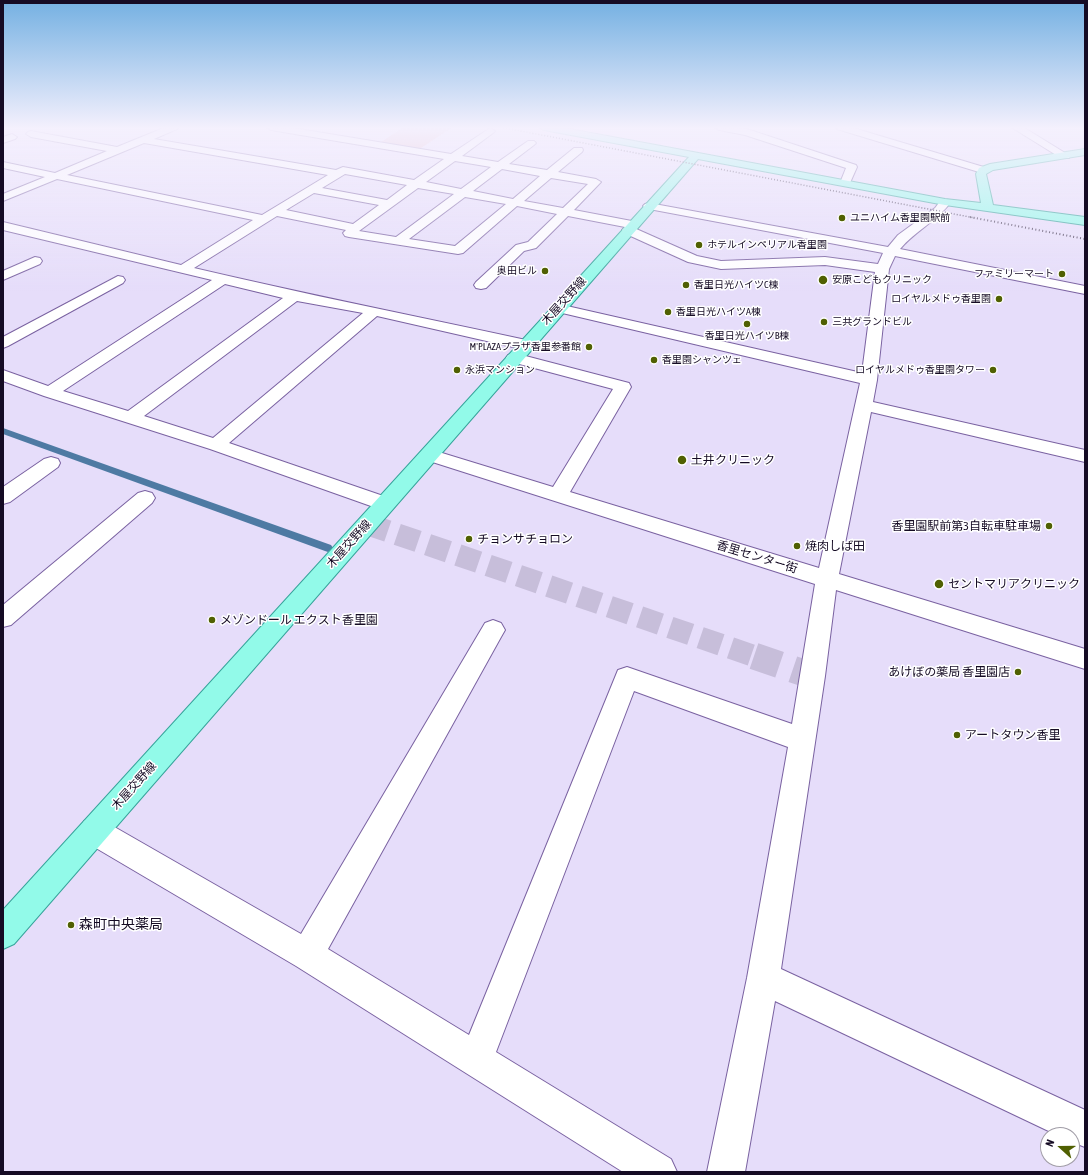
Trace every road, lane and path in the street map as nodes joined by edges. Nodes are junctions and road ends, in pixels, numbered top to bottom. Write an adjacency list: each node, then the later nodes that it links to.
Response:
1 (42, 182): 16 (street)
2 (84, 182): 24 (street)
3 (324, 182): 14 (street)
4 (405, 182): 13 (street)
5 (420, 182): 13 (street)
6 (478, 182): 15 (street)
7 (538, 182): 17 (street)
8 (595, 182): 23 (street)
9 (671, 182): 20 (main road, 木屋交野線)
10 (839, 182): 12 (main road)
11 (983, 182): 21 (main road)
12 (845, 183): 18 (main road)
13 (417, 184): 15 (street); 19 (street)
14 (311, 190): 19 (street); 22 (street)
15 (463, 193): 17 (street); 29 (street)
16 (3, 198)
17 (514, 202): 23 (street); 29 (street)
18 (945, 202): 21 (main road); 30 (street)
19 (390, 204): 27 (street)
20 (649, 206): 28 (main road, 木屋交野線); 30 (street)
21 (988, 209): 25 (main road)
22 (277, 212): 24 (street); 27 (street)
23 (566, 213): 28 (street); 36 (street)
24 (264, 219): 32 (street)
25 (1085, 222)
26 (3, 226): 32 (street)
27 (355, 228): 29 (street)
28 (630, 228): 30 (street); 39 (main road, 木屋交野線)
29 (398, 241)
30 (886, 260): 37 (street); 44 (street)
31 (34, 261): 33 (street)
32 (183, 270): 34 (street)
33 (3, 276)
34 (223, 279): 38 (street); 45 (street)
35 (118, 280): 41 (street)
36 (481, 285)
37 (1085, 290)
38 (294, 296): 40 (street); 47 (street)
39 (558, 308): 42 (main road, 木屋交野線); 44 (street)
40 (374, 311): 42 (street); 48 (street)
41 (3, 343)
42 (520, 352): 49 (main road, 木屋交野線); 52 (street)
43 (3, 375): 45 (street)
44 (869, 380): 46 (street)
45 (50, 392): 47 (street)
46 (864, 405): 50 (street); 56 (street)
47 (130, 418): 48 (street)
48 (216, 445): 55 (street)
49 (429, 455): 52 (street, 香里センター街); 55 (main road, 木屋交野線)
50 (1085, 456)
51 (50, 463): 53 (street)
52 (558, 495): 56 (street, 香里センター街)
53 (3, 497)
54 (145, 498): 57 (street)
55 (385, 504): 61 (main road, 木屋交野線)
56 (827, 579): 59 (street, 香里センター街); 60 (street)
57 (3, 618)
58 (493, 630): 63 (street)
59 (1085, 659)
60 (802, 740): 64 (street); 65 (street)
61 (94, 831): 62 (main road, 木屋交野線); 63 (street)
62 (3, 933)
63 (307, 955): 65 (street)
64 (763, 978): 66 (street); 68 (street)
65 (476, 1060): 67 (street)
66 (1085, 1129)
67 (658, 1172)
68 (726, 1172)

